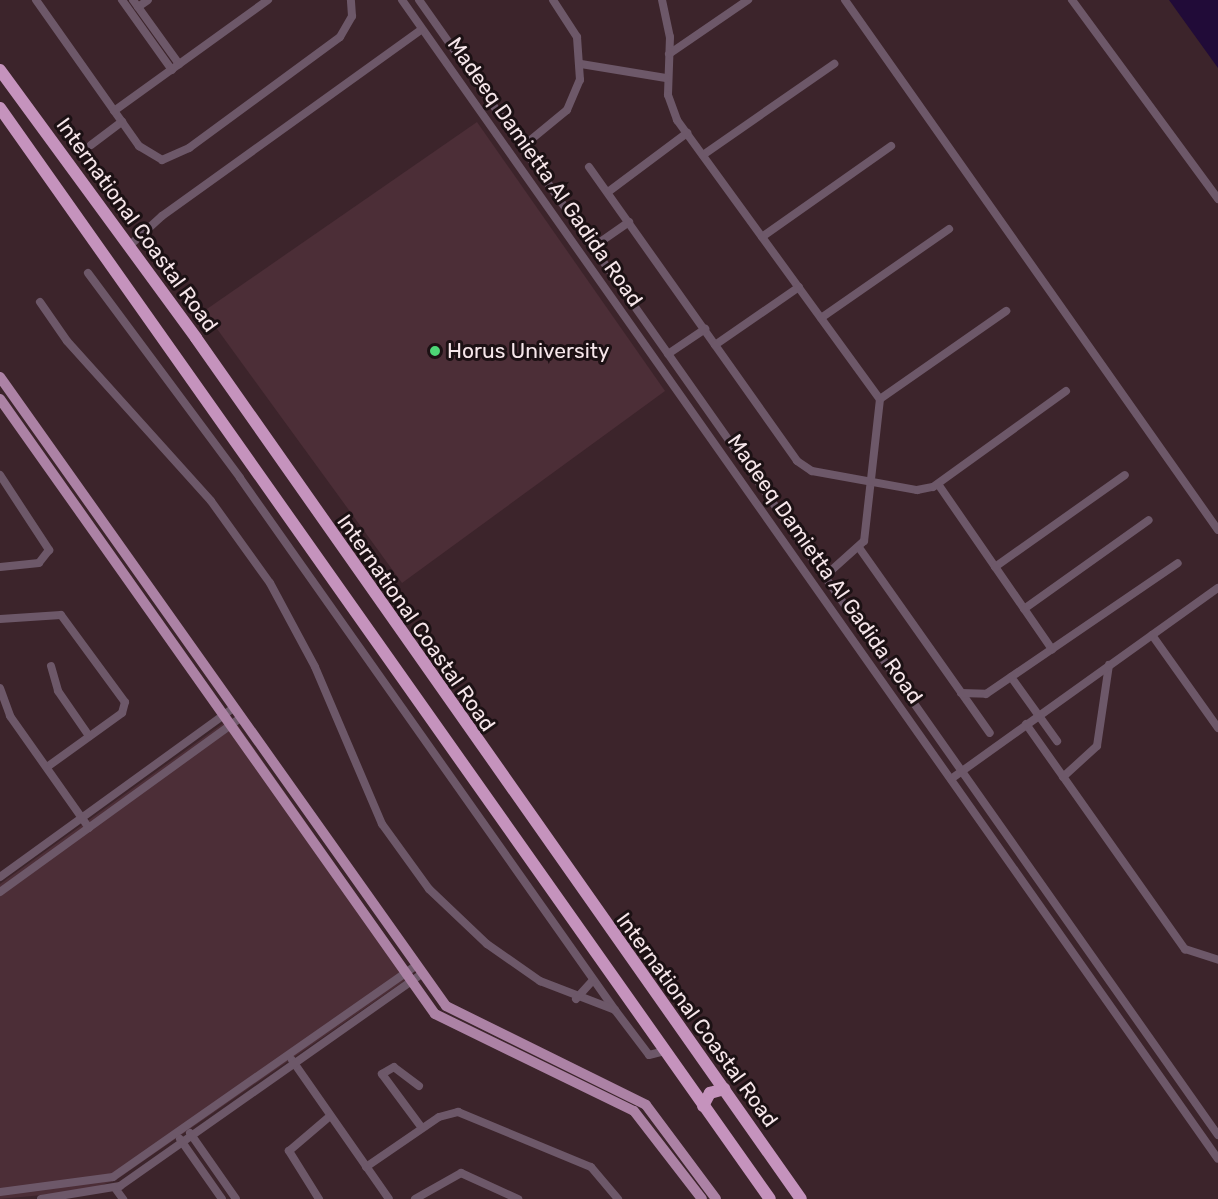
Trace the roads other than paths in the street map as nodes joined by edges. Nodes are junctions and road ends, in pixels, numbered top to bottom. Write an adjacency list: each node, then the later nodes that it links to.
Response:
1 (36, 0): 24 (street)
2 (122, 0): 18 (street)
3 (148, 0): 13 (street)
4 (268, 0): 18 (street)
5 (351, 0): 25 (street)
6 (402, 0): 14 (street, Madeeq Damietta Al Gadida Road)
7 (419, 0): 21 (street, Madeeq Damietta Al Gadida Road)
8 (553, 0): 16 (street)
9 (662, 0): 15 (street)
10 (748, 0): 15 (street)
11 (845, 0): 57 (street)
12 (1072, 0): 33 (street)
13 (135, 4): 18 (street)
14 (422, 29): 23 (street, Madeeq Damietta Al Gadida Road); 37 (street)
15 (669, 54): 20 (street)
16 (581, 64): 20 (street); 29 (street)
17 (834, 64): 30 (street)
18 (175, 67): 24 (street)
19 (0, 70): 37 (highway, International Coastal Road)
20 (666, 78): 26 (street)
21 (489, 99): 23 (street); 29 (street, Madeeq Damietta Al Gadida Road)
22 (0, 108): 100 (highway, International Coastal Road)
23 (478, 108): 58 (street, Madeeq Damietta Al Gadida Road)
24 (114, 111): 25 (street)
25 (122, 122): 27 (street)
26 (687, 134): 30 (street); 32 (street)
27 (91, 146)
28 (891, 146): 36 (street)
29 (522, 147): 38 (street, Madeeq Damietta Al Gadida Road)
30 (703, 155): 36 (street)
31 (589, 167): 32 (street)
32 (608, 192): 34 (street)
33 (1218, 199)
34 (629, 222): 38 (street); 44 (street)
35 (948, 228): 43 (street)
36 (762, 237): 40 (street)
37 (128, 247): 104 (highway, International Coastal Road)
38 (593, 247): 46 (street, Madeeq Damietta Al Gadida Road)
39 (88, 273): 95 (street)
40 (799, 287): 43 (street); 45 (street)
41 (40, 302): 98 (street)
42 (1006, 311): 50 (street)
43 (822, 318): 50 (street)
44 (705, 330): 45 (street); 46 (street)
45 (715, 345): 53 (street)
46 (668, 354): 56 (street, Madeeq Damietta Al Gadida Road)
47 (0, 377): 75 (main road)
48 (1066, 391): 54 (street)
49 (0, 399): 77 (main road)
50 (879, 399): 53 (street)
51 (0, 475): 61 (street)
52 (1125, 475): 62 (street)
53 (873, 483): 54 (street); 59 (street)
54 (938, 484): 62 (street)
55 (1149, 520): 65 (street)
56 (791, 527): 58 (street); 63 (street, Madeeq Damietta Al Gadida Road)
57 (1218, 530)
58 (780, 536): 87 (street, Madeeq Damietta Al Gadida Road)
59 (860, 549): 63 (street); 73 (street)
60 (1178, 563): 68 (street)
61 (0, 567)
62 (995, 567): 65 (street)
63 (825, 576): 85 (street, Madeeq Damietta Al Gadida Road)
64 (1218, 588): 67 (street)
65 (1024, 609): 68 (street)
66 (0, 619): 82 (street)
67 (1152, 635): 69 (street); 80 (street)
68 (1052, 649): 71 (street)
69 (1109, 665): 76 (street); 86 (street)
70 (51, 666): 82 (street)
71 (1011, 677): 73 (street); 76 (street)
72 (0, 688): 74 (street)
73 (961, 693): 81 (street)
74 (2, 703): 84 (street)
75 (232, 709): 77 (street); 78 (main road)
76 (1038, 715): 79 (street); 83 (street)
77 (223, 716): 78 (main road); 88 (street)
78 (235, 722): 89 (street); 93 (main road); 94 (main road)
79 (1026, 724): 85 (street); 86 (street)
80 (1218, 728)
81 (990, 733)
82 (89, 736): 84 (street)
83 (1058, 741)
84 (47, 767): 88 (street)
85 (962, 771): 87 (street); 96 (street, Madeeq Damietta Al Gadida Road)
86 (1063, 777): 92 (street)
87 (951, 779): 97 (street, Madeeq Damietta Al Gadida Road)
88 (82, 818): 89 (street); 90 (street)
89 (89, 828): 91 (street)
90 (0, 877)
91 (0, 892)
92 (1218, 960)
93 (419, 970): 94 (street); 129 (main road)
94 (409, 977): 101 (street); 102 (street); 128 (main road)
95 (593, 980): 98 (street); 99 (street)
96 (1109, 980): 97 (street); 110 (street, Madeeq Damietta Al Gadida Road)
97 (1097, 988): 113 (street, Madeeq Damietta Al Gadida Road)
98 (576, 999): 99 (street)
99 (615, 1010): 100 (street)
100 (665, 1051): 105 (highway, International Coastal Road)
101 (288, 1055): 102 (street); 107 (street)
102 (294, 1063): 106 (street); 111 (street)
103 (418, 1086): 108 (street)
104 (724, 1089): 105 (highway); 131 (highway, International Coastal Road)
105 (703, 1106): 130 (highway, International Coastal Road)
106 (330, 1116): 114 (street); 123 (street)
107 (186, 1126): 109 (street); 111 (street)
108 (422, 1128): 114 (street); 127 (street)
109 (176, 1133): 112 (street); 118 (street)
110 (1218, 1135)
111 (192, 1136): 112 (street); 116 (street)
112 (182, 1142): 115 (street); 119 (street)
113 (1218, 1159)
114 (366, 1167): 124 (street)
115 (115, 1188): 120 (street); 121 (street)
116 (230, 1189): 119 (street); 122 (street)
117 (0, 1192): 118 (street)
118 (11, 1195)
119 (221, 1197)
120 (41, 1199)
121 (123, 1199)
122 (236, 1199)
123 (319, 1199)
124 (389, 1199)
125 (415, 1199): 126 (street)
126 (518, 1199)
127 (618, 1199)
128 (702, 1199)
129 (716, 1199)
130 (770, 1199)
131 (801, 1199)

